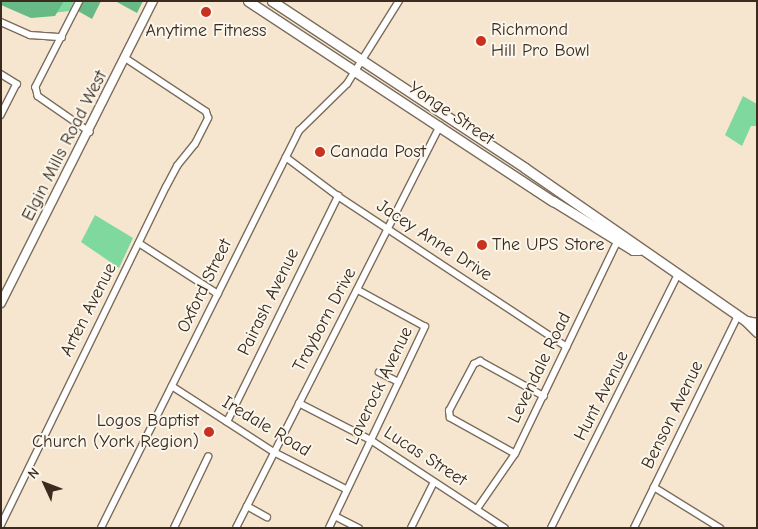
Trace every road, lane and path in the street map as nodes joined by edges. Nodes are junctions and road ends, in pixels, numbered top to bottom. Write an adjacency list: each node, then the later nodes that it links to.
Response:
1 (80, 1): 7 (street)
2 (153, 1): 8 (main road, Elgin Mills Road West)
3 (248, 1): 10 (main road, Yonge Street)
4 (272, 1): 9 (main road, Yonge Street)
5 (399, 1): 9 (street, Oxford Street)
6 (1, 22): 7 (street)
7 (62, 37): 14 (street)
8 (126, 59): 14 (main road, Elgin Mills Road West); 19 (street, Arten Avenue)
9 (362, 61): 10 (street, Oxford Street); 18 (main road, Yonge Street)
10 (355, 71): 13 (main road, Yonge Street); 15 (street, Oxford Street)
11 (1, 74): 12 (street)
12 (1, 115)
13 (440, 126): 17 (street, Trayborn Drive); 18 (main road, Yonge Street)
14 (90, 132): 23 (main road, Elgin Mills Road West)
15 (286, 157): 16 (street, Jacey Anne Drive); 22 (street, Oxford Street)
16 (338, 196): 17 (street, Jacey Anne Drive); 33 (street, Pairash Avenue)
17 (389, 230): 21 (street, Trayborn Drive); 27 (street, Jacey Anne Drive)
18 (619, 238): 20 (main road, Yonge Street); 27 (street, Levendale Road)
19 (139, 243): 22 (street); 45 (street, Arten Avenue)
20 (677, 276): 24 (main road, Yonge Street); 53 (street, Hunt Avenue)
21 (359, 291): 29 (street, Laverock Avenue); 32 (street, Trayborn Drive)
22 (218, 294): 30 (street, Oxford Street)
23 (1, 303)
24 (742, 318): 25 (main road, Yonge Street); 26 (main road, Yonge Street); 39 (street, Benson Avenue)
25 (757, 323)
26 (757, 332)
27 (567, 347): 31 (street, Levendale Road)
28 (380, 372): 29 (street)
29 (399, 382): 34 (street, Laverock Avenue)
30 (172, 386): 33 (street, Iredale Road); 46 (street, Oxford Street)
31 (544, 396): 36 (street, Levendale Road); 36 (street)
32 (299, 403): 34 (street, Lucas Street); 35 (street, Trayborn Drive)
33 (227, 422): 35 (street, Iredale Road)
34 (371, 440): 38 (street, Lucas Street); 40 (street, Laverock Avenue)
35 (274, 452): 40 (street, Iredale Road); 41 (street, Trayborn Drive)
36 (515, 454): 42 (street, Levendale Road)
37 (208, 457): 47 (street)
38 (434, 482): 42 (street, Lucas Street); 51 (street)
39 (654, 487): 54 (street, Benson Avenue); 55 (street)
40 (346, 489): 43 (street, Laverock Avenue)
41 (247, 506): 44 (street); 48 (street, Trayborn Drive)
42 (477, 510): 52 (street, Lucas Street)
43 (334, 516): 49 (street, Laverock Avenue); 50 (street)
44 (267, 517)
45 (1, 524)
46 (101, 528)
47 (174, 528)
48 (236, 528)
49 (329, 528)
50 (359, 528)
51 (411, 528)
52 (505, 528)
53 (551, 528)
54 (634, 528)
55 (720, 528)

